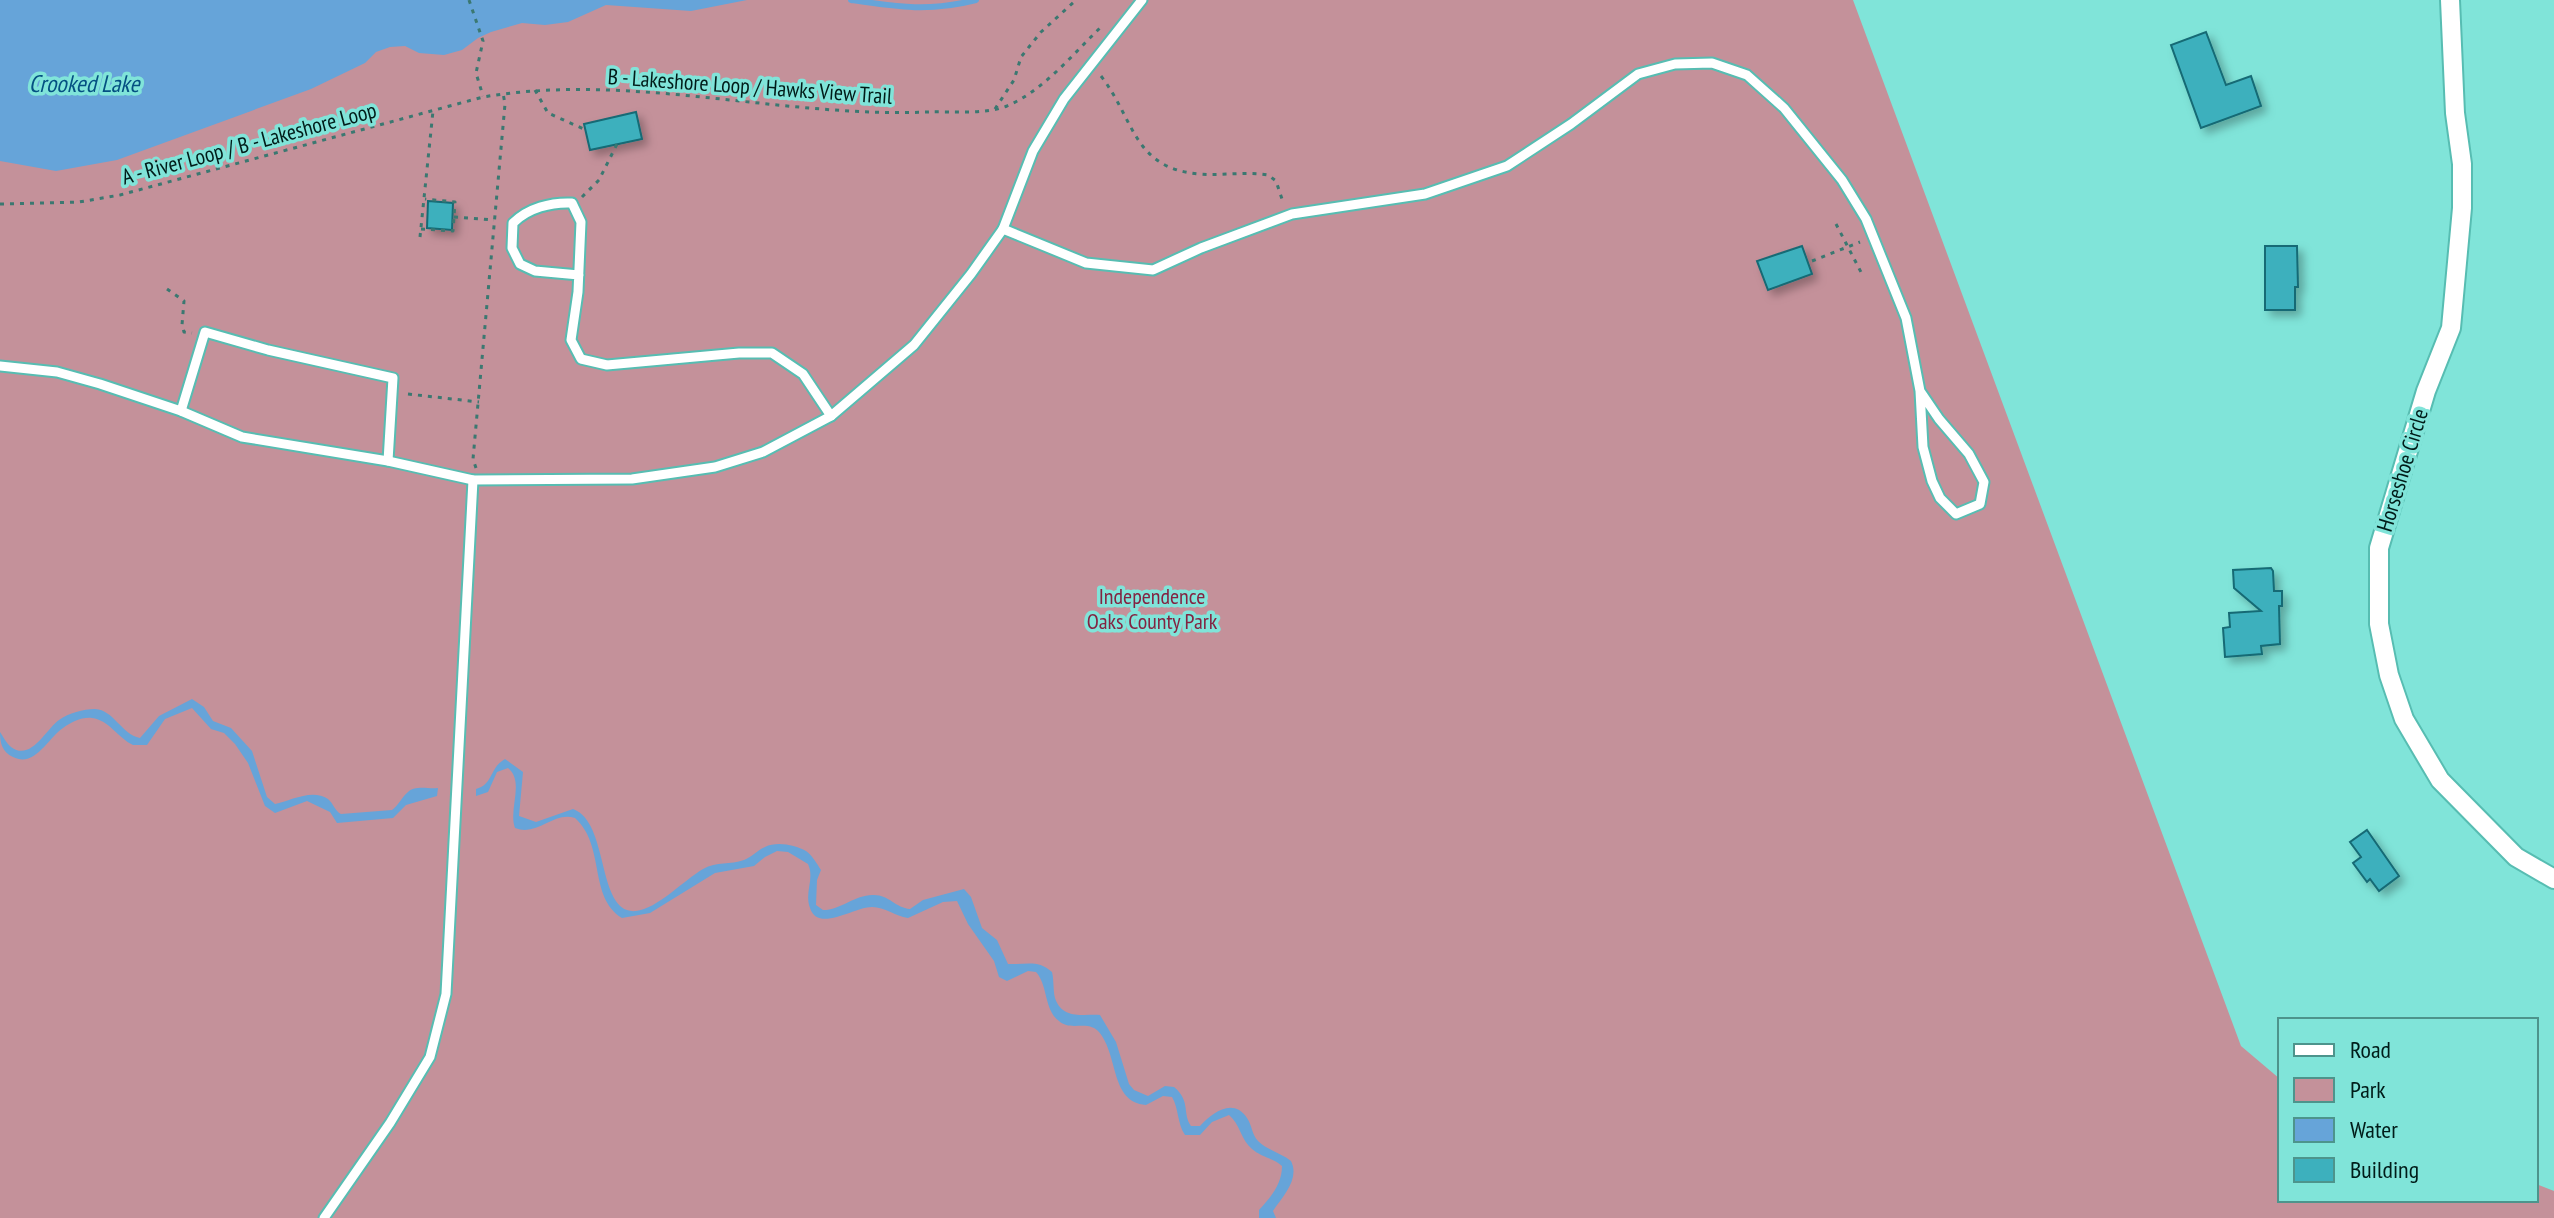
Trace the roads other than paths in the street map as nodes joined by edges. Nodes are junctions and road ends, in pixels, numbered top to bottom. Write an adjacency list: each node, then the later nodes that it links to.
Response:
1 (1142, 0): 3 (lane)
2 (2450, 0): 11 (street, Horseshoe Circle)
3 (1003, 229): 6 (lane); 8 (lane)
4 (579, 275): 4 (lane); 8 (lane)
5 (0, 366): 7 (lane)
6 (1920, 391): 6 (lane)
7 (181, 411): 9 (lane); 9 (lane)
8 (831, 416): 10 (lane)
9 (388, 461): 10 (lane)
10 (473, 480): 12 (lane)
11 (2554, 879)
12 (324, 1218)

